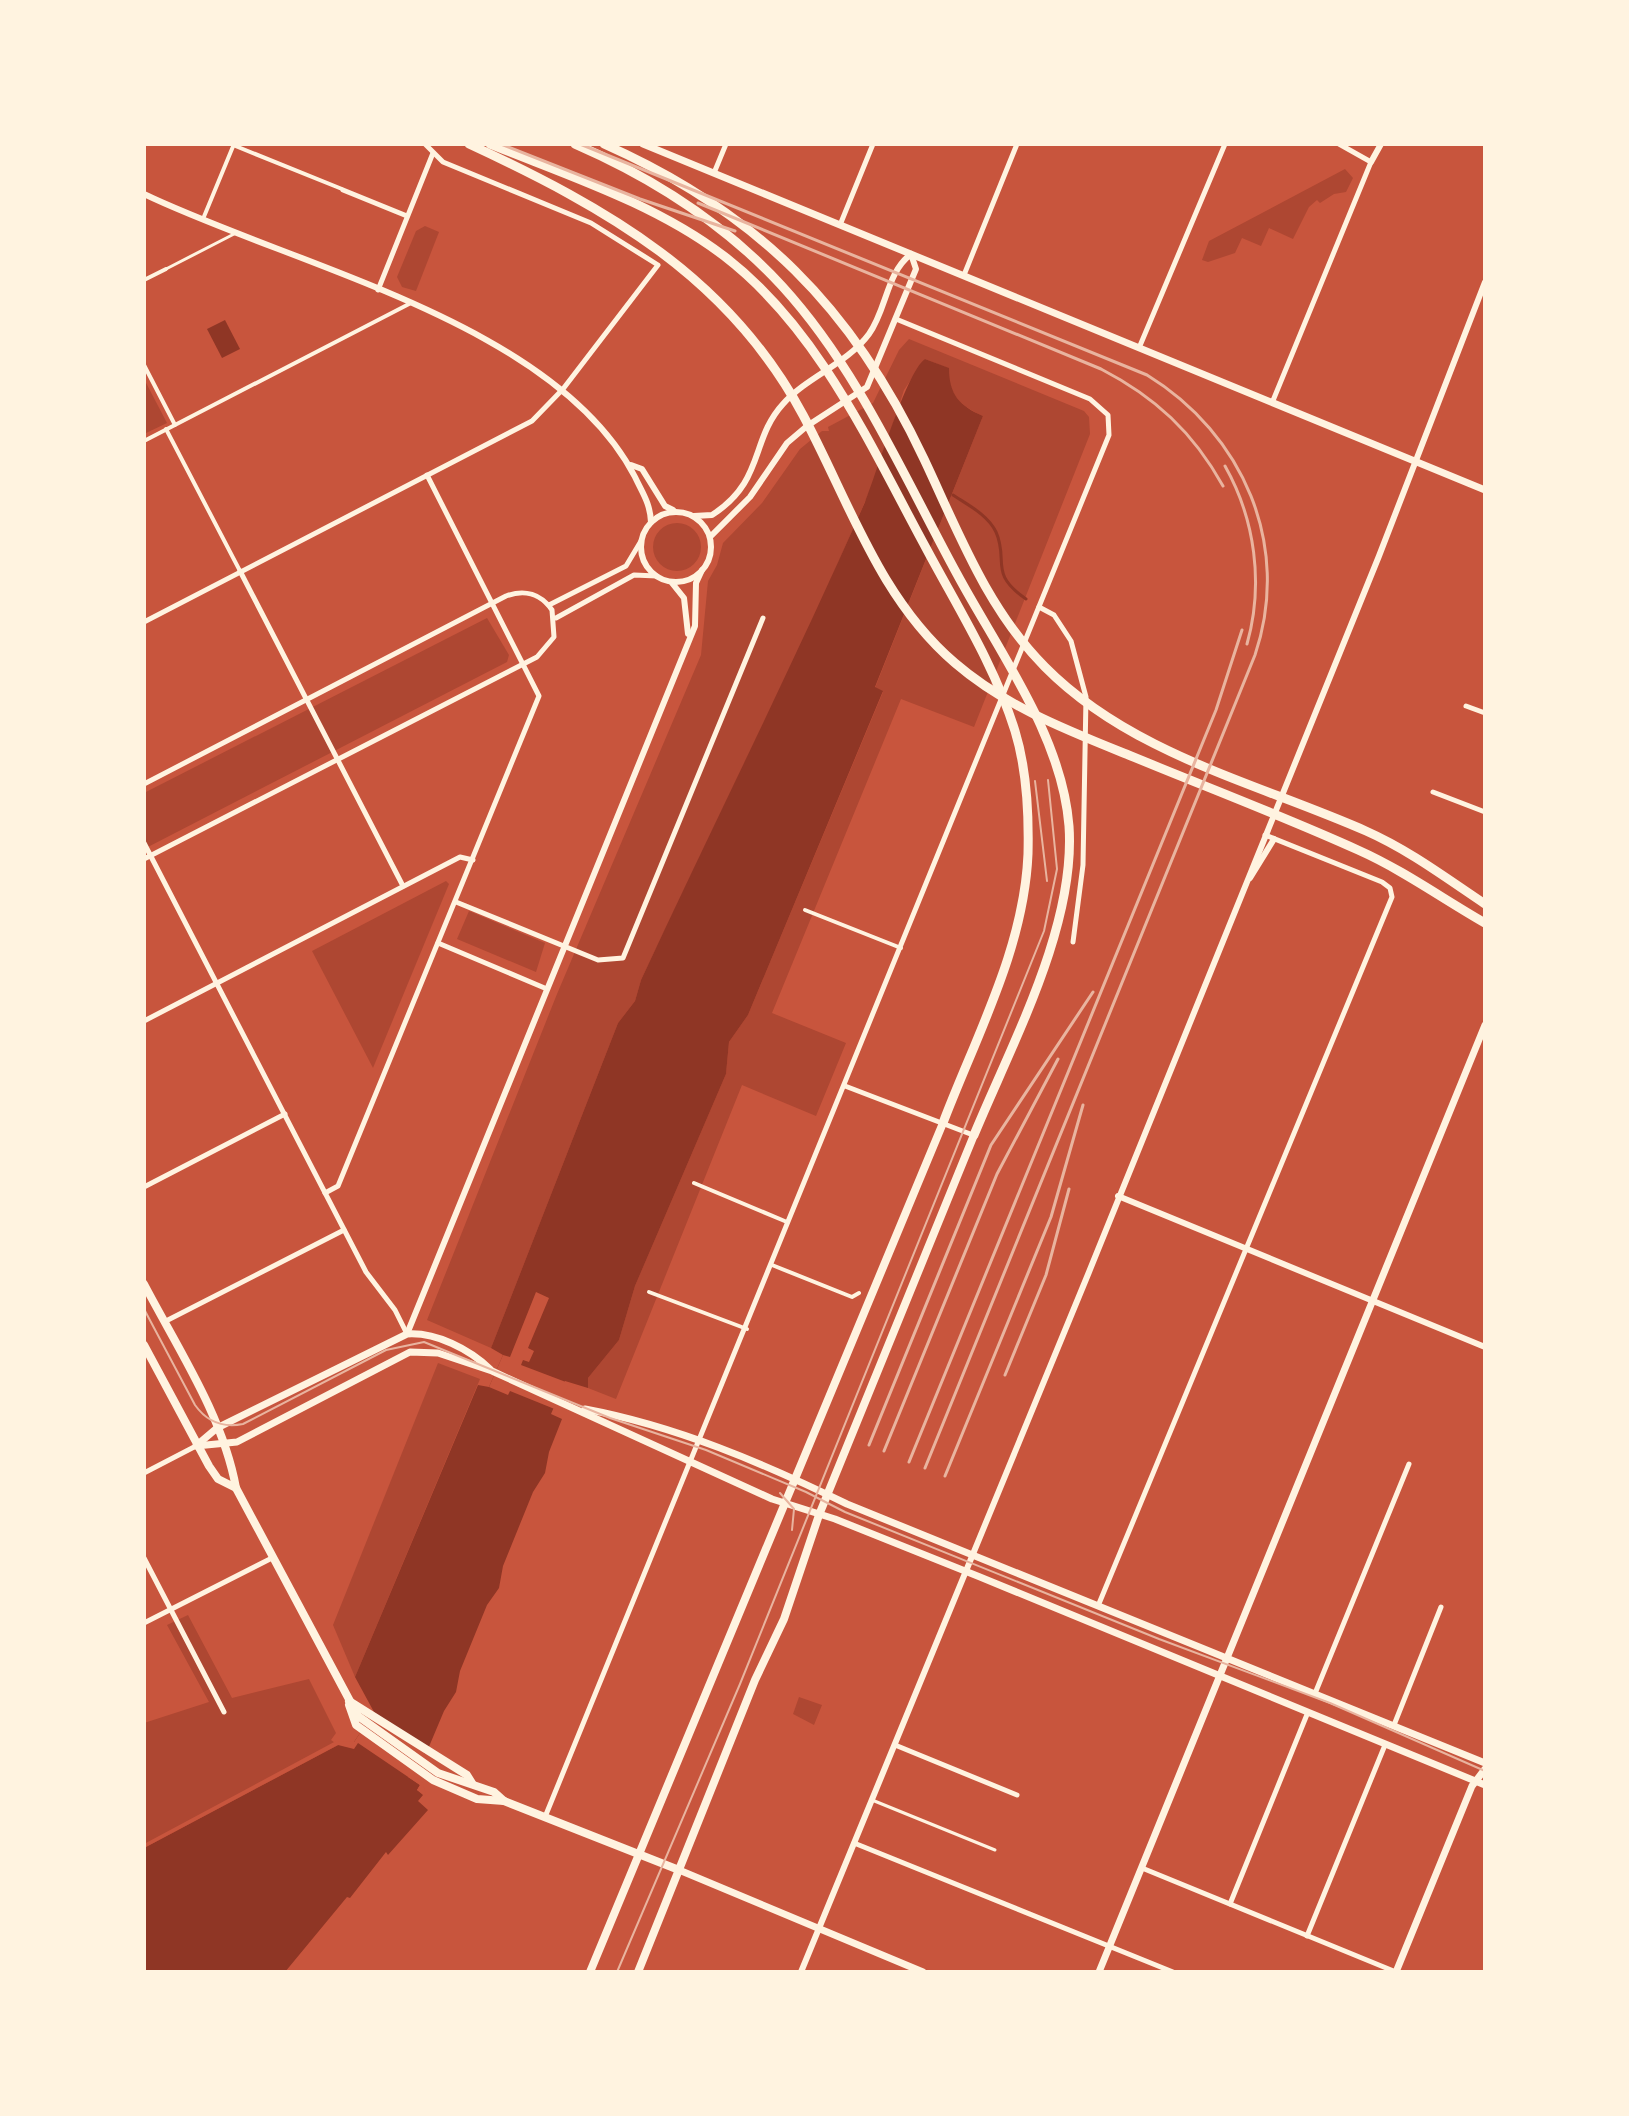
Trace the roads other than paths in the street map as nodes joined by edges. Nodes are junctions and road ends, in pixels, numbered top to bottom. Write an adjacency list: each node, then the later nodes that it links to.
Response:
1 (425, 144): 14 (street)
2 (469, 144): 76 (highway)
3 (490, 144): 87 (highway)
4 (575, 144): 88 (highway)
5 (604, 144): 74 (highway)
6 (643, 144): 16 (main road)
7 (726, 144): 16 (street)
8 (873, 144): 21 (street)
9 (1017, 144): 25 (street)
10 (1225, 144): 31 (street)
11 (1339, 144): 15 (street)
12 (1381, 144): 15 (street)
13 (234, 145): 17 (street); 20 (street)
14 (433, 153): 19 (street); 33 (street)
15 (1371, 162): 34 (street)
16 (714, 173): 21 (main road)
17 (343, 190): 19 (street)
18 (144, 194): 20 (street)
19 (407, 216): 28 (street)
20 (203, 219): 22 (street)
21 (840, 225): 23 (main road)
22 (236, 233): 24 (lane); 28 (street)
23 (911, 254): 25 (main road); 30 (street); 43 (street)
24 (166, 269): 26 (street)
25 (964, 275): 31 (main road)
26 (144, 280)
27 (1485, 282): 38 (street)
28 (377, 291): 29 (street)
29 (409, 304): 33 (street); 35 (street)
30 (896, 319): 45 (street); 53 (street)
31 (1139, 348): 34 (main road)
32 (144, 365): 35 (street)
33 (563, 389): 39 (street); 40 (street)
34 (1272, 403): 38 (main road)
35 (175, 425): 36 (street)
36 (166, 429): 37 (street); 48 (street)
37 (144, 441)
38 (1416, 462): 41 (main road); 66 (street)
39 (631, 465): 42 (street); 44 (street)
40 (427, 475): 48 (street); 51 (street)
41 (1485, 490)
42 (678, 512): 43 (street); 44 (street)
43 (694, 516): 45 (street)
44 (651, 522): 46 (street)
45 (710, 537): 47 (street)
46 (641, 541): 49 (street); 52 (street)
47 (702, 570): 50 (street); 57 (street)
48 (240, 571): 56 (street); 59 (street)
49 (657, 576): 50 (street); 55 (street)
50 (669, 581): 57 (street)
51 (494, 603): 52 (street); 58 (street); 59 (street)
52 (549, 605): 55 (street)
53 (1039, 607): 77 (street); 80 (street)
54 (763, 618): 79 (street)
55 (555, 619): 58 (street)
56 (144, 622)
57 (688, 634): 79 (street)
58 (524, 663): 62 (street); 70 (street)
59 (307, 700): 62 (street); 63 (street)
60 (1466, 706): 61 (street)
61 (1485, 713)
62 (337, 759): 69 (street); 72 (street)
63 (144, 784)
64 (1433, 792): 65 (street)
65 (1485, 812)
66 (1265, 835): 67 (street); 71 (street)
67 (1274, 839): 71 (street); 95 (street)
68 (144, 843): 69 (street)
69 (147, 857): 81 (street)
70 (473, 860): 72 (street); 73 (street)
71 (1244, 884): 92 (street)
72 (403, 887): 81 (street)
73 (456, 902): 78 (street); 79 (street)
74 (1485, 904)
75 (805, 910): 80 (street)
76 (1485, 923)
77 (1073, 942)
78 (438, 943): 82 (street); 91 (street)
79 (564, 946): 82 (street)
80 (901, 948): 85 (street)
81 (217, 983): 83 (street); 86 (street)
82 (547, 989): 103 (street)
83 (144, 1021)
84 (1485, 1025): 100 (main road)
85 (845, 1086): 87 (street); 93 (street)
86 (285, 1114): 90 (street); 91 (street)
87 (943, 1123): 88 (street); 116 (main road)
88 (974, 1135): 118 (main road)
89 (694, 1183): 93 (street)
90 (144, 1187)
91 (325, 1193): 94 (street)
92 (1118, 1196): 95 (street); 121 (street)
93 (787, 1222): 96 (street)
94 (344, 1230): 101 (street); 103 (street)
95 (1245, 1248): 100 (street); 125 (street)
96 (772, 1265): 99 (street); 102 (street)
97 (144, 1284): 101 (main road)
98 (649, 1292): 102 (street)
99 (859, 1293)
100 (1374, 1299): 105 (street); 129 (main road)
101 (164, 1322): 109 (main road)
102 (747, 1329): 110 (street)
103 (407, 1334): 106 (main road); 107 (main road); 109 (main road)
104 (144, 1345): 111 (main road)
105 (1485, 1347)
106 (410, 1352): 107 (main road); 112 (main road)
107 (494, 1372): 108 (main road)
108 (575, 1406): 110 (main road); 113 (main road)
109 (217, 1428): 111 (main road); 112 (main road)
110 (697, 1440): 113 (street); 116 (main road)
111 (196, 1446): 112 (main road); 115 (street); 117 (main road)
112 (225, 1446): 117 (main road)
113 (688, 1463): 119 (main road); 147 (street)
114 (1409, 1464): 131 (street)
115 (144, 1473)
116 (792, 1479): 118 (main road); 119 (main road)
117 (236, 1488): 123 (main road)
118 (827, 1495): 120 (main road); 121 (main road)
119 (782, 1503): 120 (main road); 150 (main road)
120 (819, 1515): 124 (main road); 152 (main road)
121 (973, 1555): 124 (street); 125 (main road)
122 (144, 1558): 127 (street)
123 (272, 1558): 127 (street); 132 (main road)
124 (966, 1572): 130 (main road); 137 (street)
125 (1098, 1606): 129 (main road)
126 (1441, 1607): 136 (street)
127 (171, 1609): 128 (street); 133 (street)
128 (144, 1623)
129 (1227, 1657): 130 (main road); 131 (main road)
130 (1219, 1677): 134 (main road); 151 (main road)
131 (1316, 1691): 136 (main road)
132 (348, 1700): 135 (main road); 135 (main road)
133 (224, 1712)
134 (1308, 1712): 138 (main road); 153 (street)
135 (365, 1722): 139 (main road); 139 (main road)
136 (1394, 1725): 140 (main road)
137 (895, 1745): 144 (street); 145 (street)
138 (1385, 1745): 142 (main road); 155 (street)
139 (418, 1758): 146 (main road); 146 (main road)
140 (1485, 1763)
141 (1485, 1769): 142 (main road)
142 (1474, 1781): 143 (main road); 163 (main road)
143 (1485, 1785)
144 (1016, 1798)
145 (872, 1800): 148 (street); 149 (lane)
146 (504, 1801): 147 (main road)
147 (545, 1817): 150 (main road)
148 (854, 1843): 154 (street); 156 (street)
149 (995, 1850)
150 (637, 1853): 152 (main road); 157 (main road)
151 (1142, 1868): 153 (street); 156 (main road)
152 (679, 1870): 154 (main road); 158 (main road)
153 (1230, 1904): 155 (street)
154 (818, 1930): 159 (street); 160 (main road)
155 (1307, 1936): 163 (street)
156 (1110, 1946): 161 (main road); 162 (street)
157 (590, 1972)
158 (638, 1972)
159 (801, 1972)
160 (923, 1972)
161 (1099, 1972)
162 (1173, 1972)
163 (1396, 1972)

